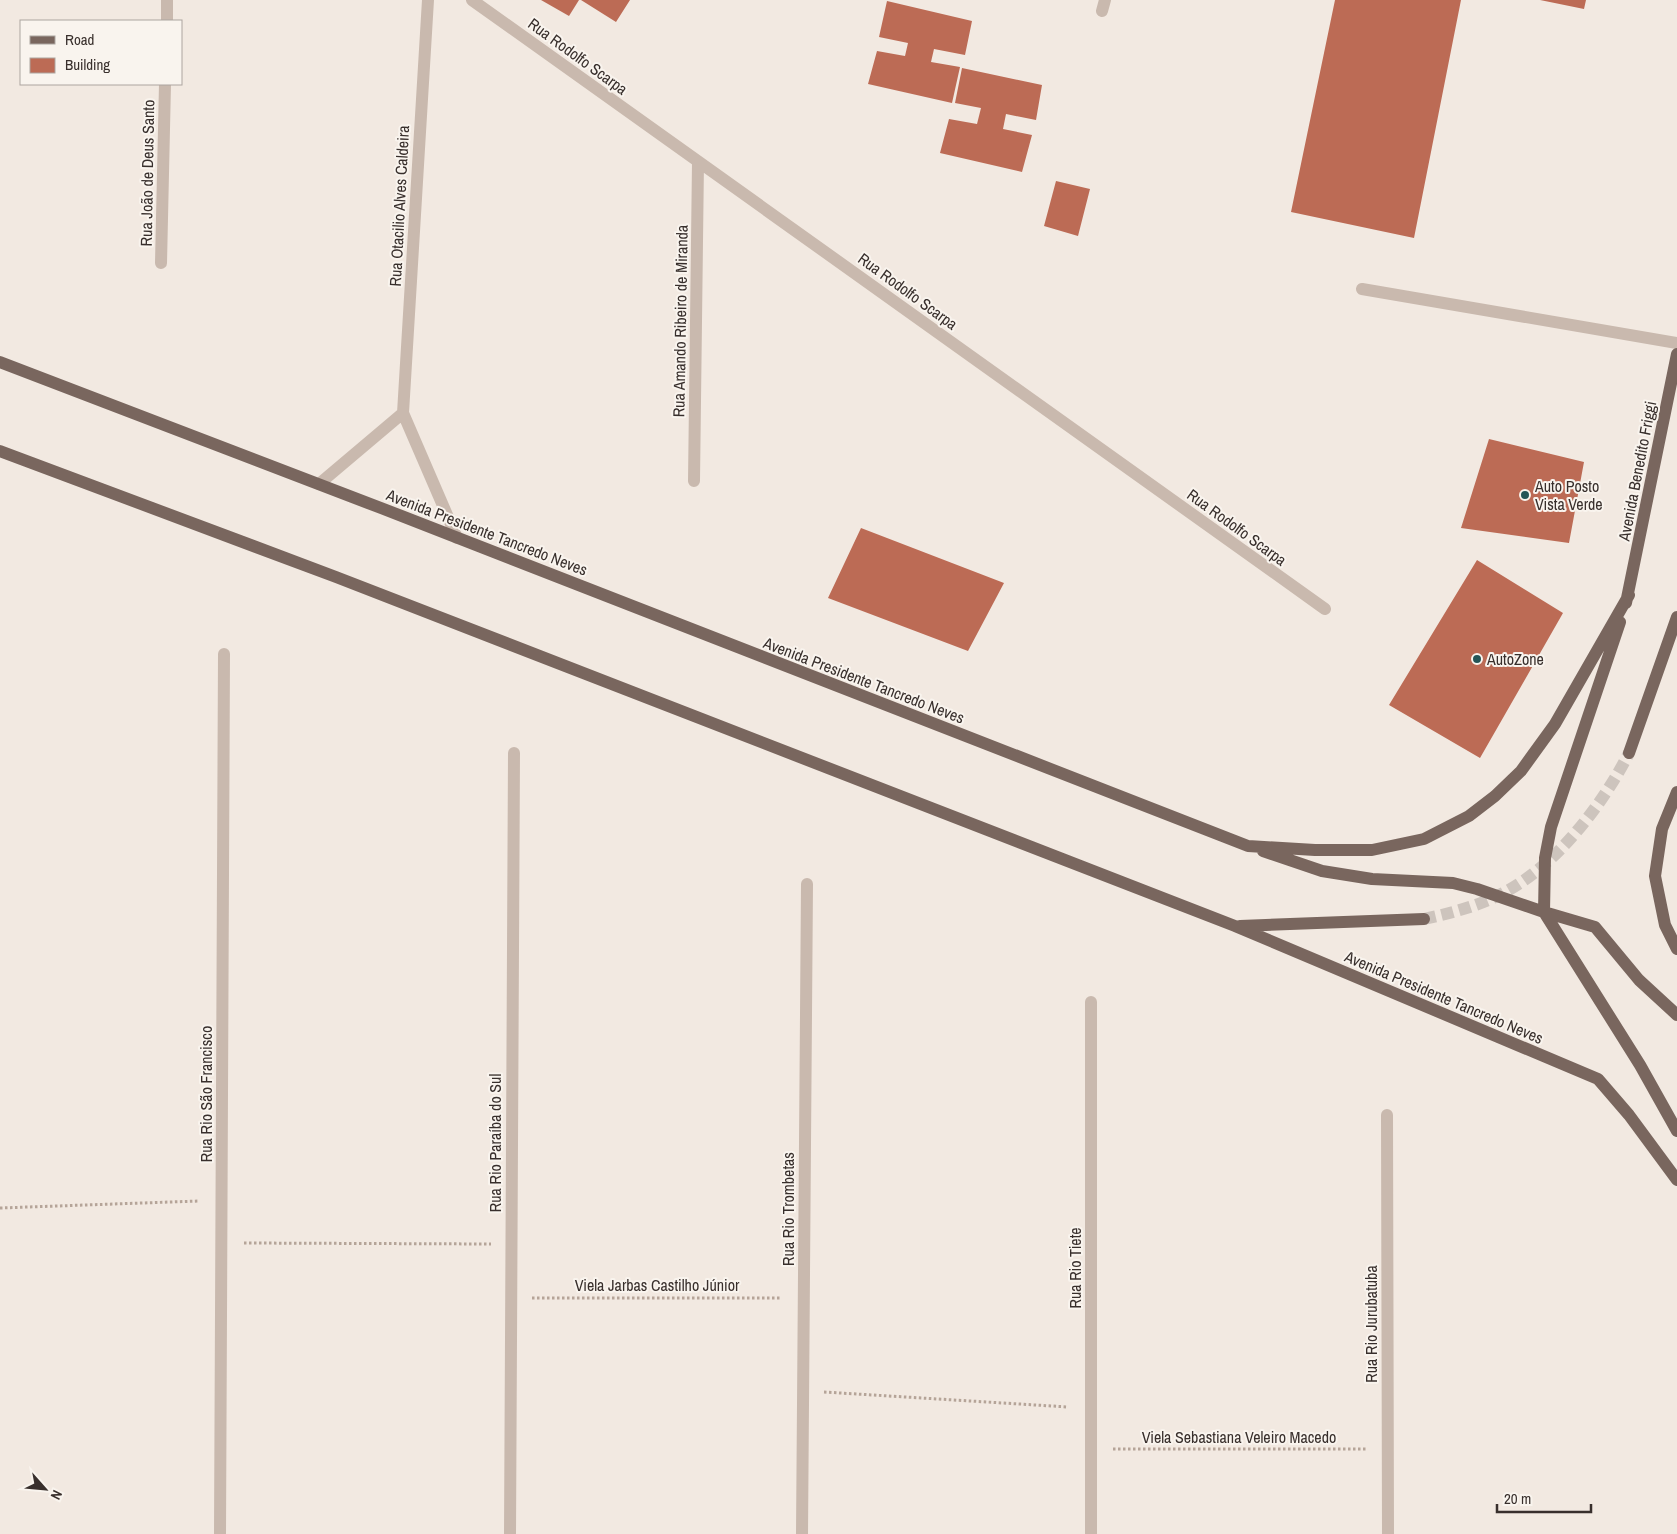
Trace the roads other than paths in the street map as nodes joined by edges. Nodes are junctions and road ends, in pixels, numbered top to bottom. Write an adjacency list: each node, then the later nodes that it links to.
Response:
1 (168, 0): 4 (street)
2 (428, 0): 12 (street, Rua Otacilio Alves Caldeira)
3 (472, 0): 6 (street, Rua Rodolfo Scarpa)
4 (167, 20)
5 (166, 85): 7 (street, Rua João de Deus Santo)
6 (698, 162): 14 (street, Rua Amando Ribeiro de Miranda); 18 (street, Rua Rodolfo Scarpa)
7 (161, 263)
8 (1362, 289): 9 (street)
9 (1677, 343)
10 (1677, 354): 17 (main road, Avenida Benedito Friggi)
11 (0, 362): 15 (main road, Avenida Presidente Tancredo Neves)
12 (403, 413): 15 (street); 16 (street)
13 (0, 451): 28 (main road, Avenida Presidente Tancredo Neves)
14 (694, 481)
15 (319, 484): 16 (main road, Avenida Presidente Tancredo Neves)
16 (457, 538): 24 (main road, Avenida Presidente Tancredo Neves)
17 (1629, 595): 24 (main road, Avenida Presidente Tancredo Neves); 26 (main road)
18 (1325, 609)
19 (1677, 617): 22 (main road)
20 (224, 654): 35 (street, Rua Rio São Francisco)
21 (514, 753): 36 (street, Rua Rio Paraíba do Sul)
22 (1629, 753)
23 (1677, 792): 29 (main road)
24 (1248, 846): 26 (main road)
25 (807, 884): 37 (street, Rua Rio Trombetas)
26 (1544, 912): 31 (main road); 33 (main road)
27 (1424, 919): 28 (main road, Avenida Presidente Tancredo Neves)
28 (1235, 926): 34 (main road, Avenida Presidente Tancredo Neves)
29 (1677, 949)
30 (1091, 1002): 38 (street, Rua Rio Tiete)
31 (1677, 1015)
32 (1387, 1115): 39 (street, Rua Rio Jurubatuba)
33 (1677, 1131)
34 (1677, 1180)
35 (220, 1534)
36 (510, 1534)
37 (802, 1534)
38 (1091, 1534)
39 (1388, 1534)

